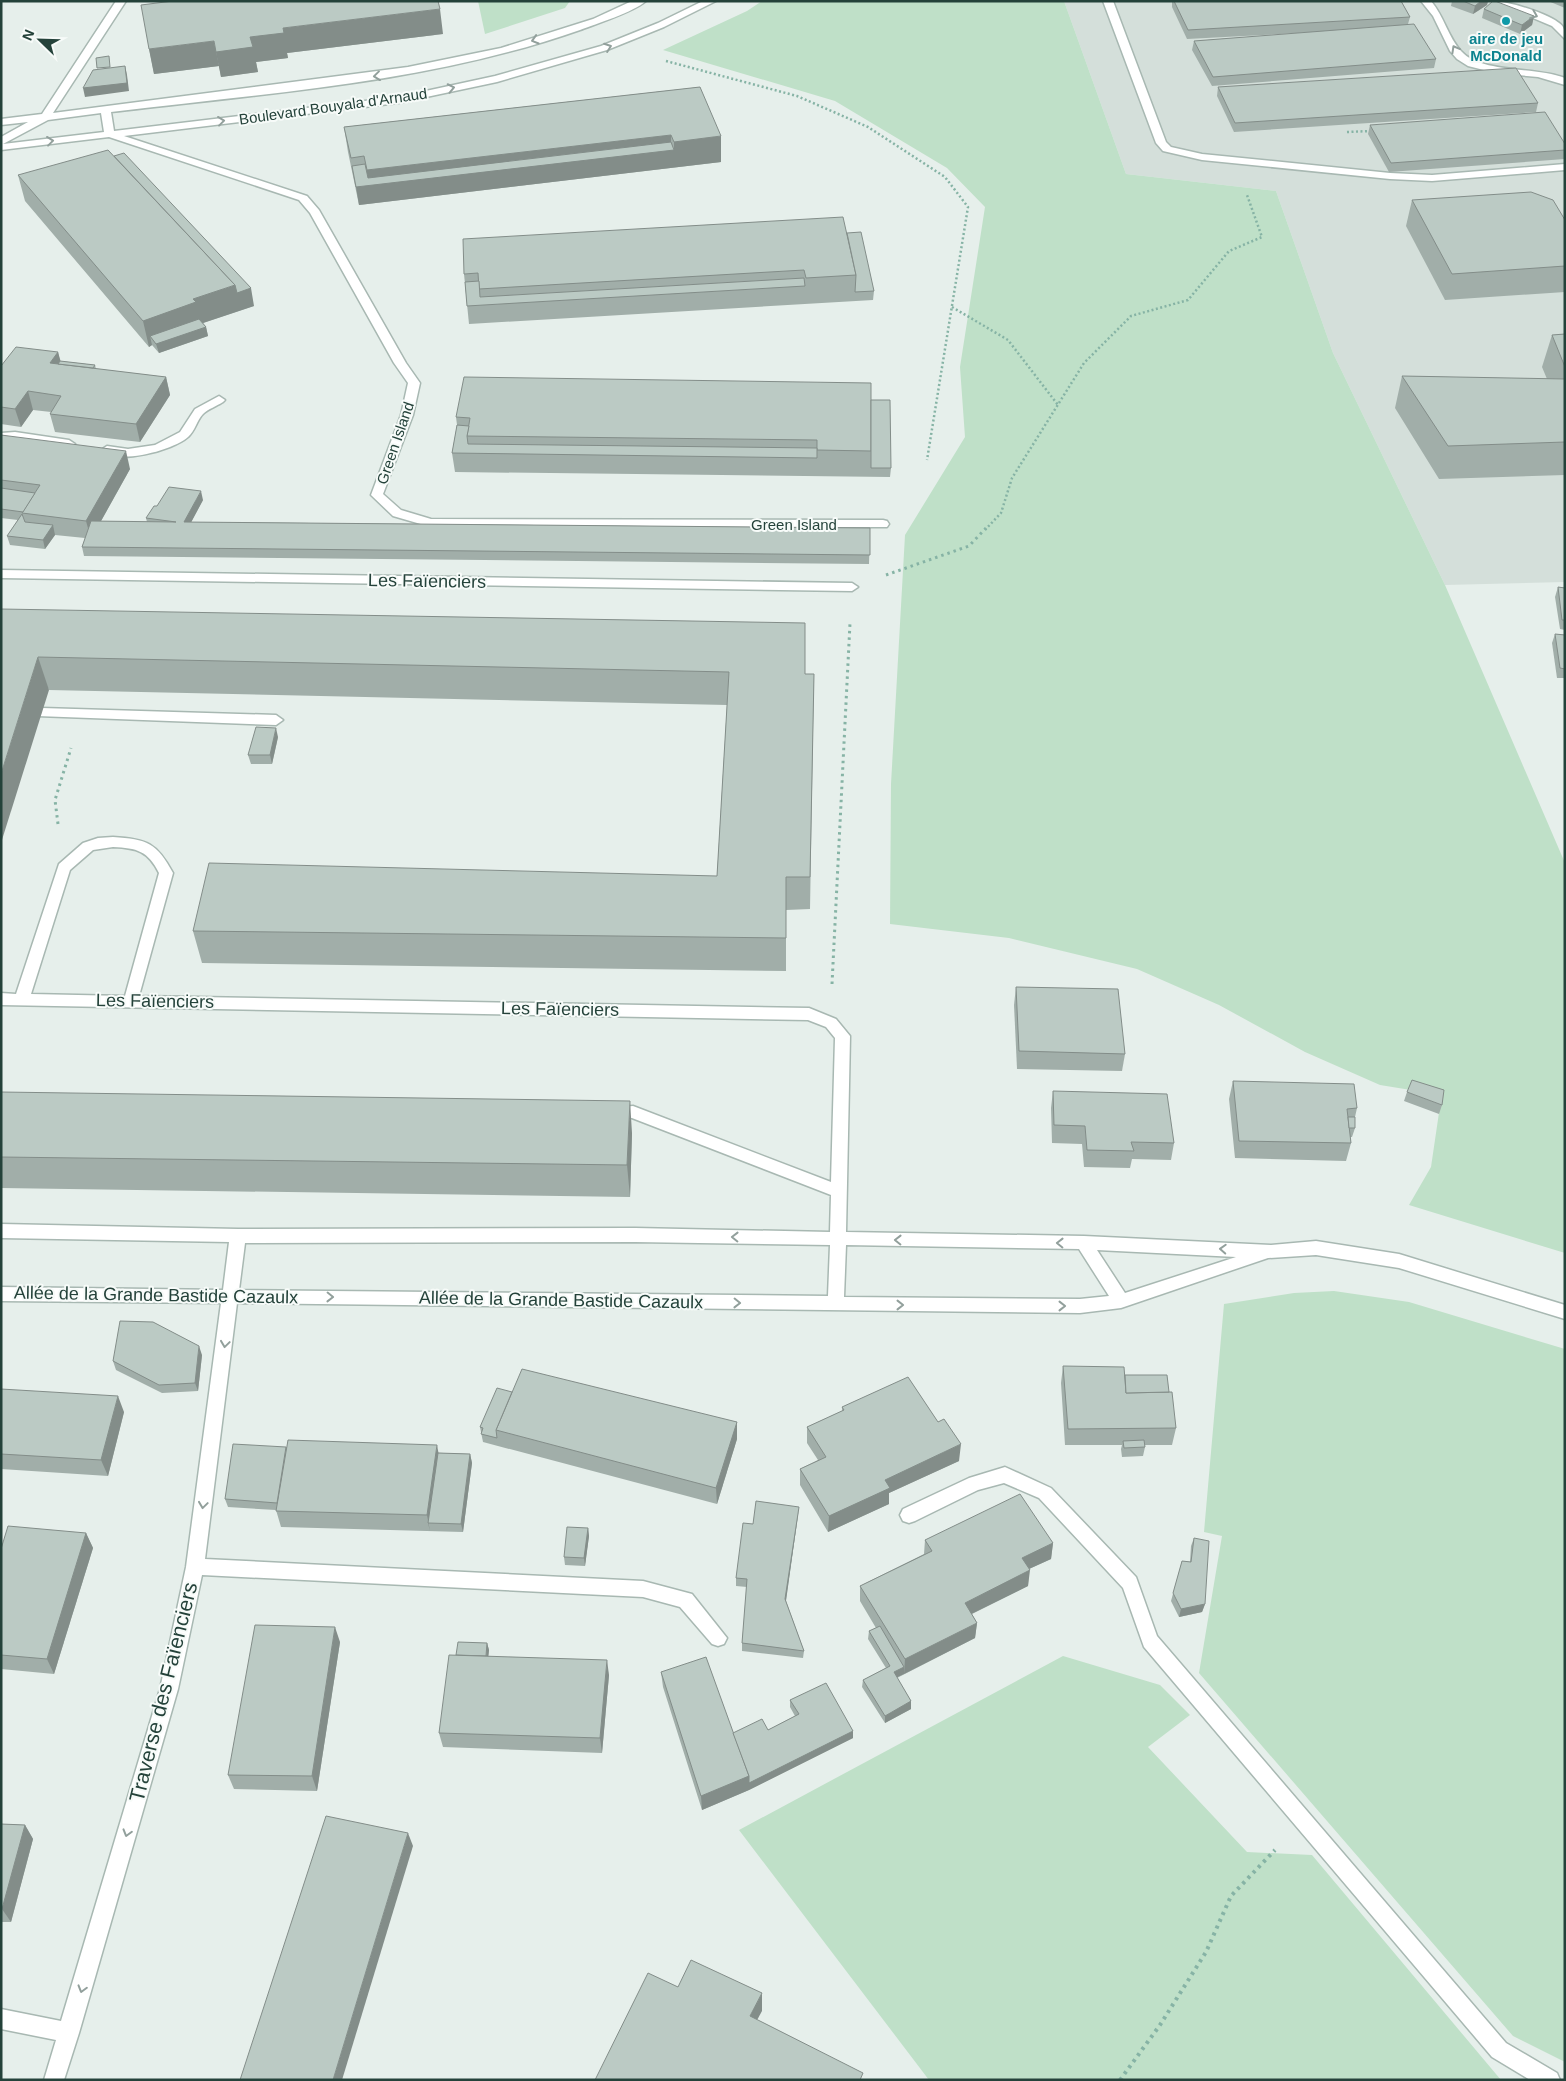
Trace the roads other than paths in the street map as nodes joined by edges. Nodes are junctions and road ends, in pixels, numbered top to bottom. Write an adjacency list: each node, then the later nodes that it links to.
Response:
1 (122, 1): 10 (street)
2 (641, 1): 9 (street, Boulevard Bouyala d'Arnaud, one-way to 9)
3 (711, 1): 12 (street, Boulevard Bouyala d'Arnaud, one-way to 3)
4 (1108, 1): 15 (street)
5 (1426, 1): 8 (street, one-way to 5)
6 (1498, 1): 7 (street, one-way to 7)
7 (1565, 36)
8 (1565, 82)
9 (106, 110): 10 (street, Boulevard Bouyala d'Arnaud); 12 (street)
10 (45, 117): 11 (street, Boulevard Bouyala d'Arnaud); 13 (street)
11 (1, 122)
12 (109, 134): 14 (street, Boulevard Bouyala d'Arnaud, one-way to 12); 18 (street, Green Island)
13 (1, 141)
14 (1, 147)
15 (1565, 167)
16 (219, 400): 17 (street)
17 (1, 437)
18 (883, 524)
19 (1, 574): 20 (street, Les Faïenciers)
20 (852, 587)
21 (42, 713): 22 (street)
22 (276, 720)
23 (1, 999): 24 (street, Les Faïenciers)
24 (22, 999): 25 (street, Les Faïenciers); 25 (street)
25 (131, 1000): 27 (street, Les Faïenciers)
26 (594, 1111): 27 (street)
27 (838, 1191): 30 (street)
28 (1, 1231): 29 (street, Allée de la Grande Bastide Cazaulx)
29 (238, 1236): 30 (street, Allée de la Grande Bastide Cazaulx, one-way to 29); 34 (street, Traverse des Faïenciers)
30 (837, 1239): 31 (street, Allée de la Grande Bastide Cazaulx, one-way to 30); 36 (street)
31 (1084, 1243): 32 (street, Allée de la Grande Bastide Cazaulx, one-way to 31); 35 (street)
32 (1271, 1252): 35 (street, Allée de la Grande Bastide Cazaulx); 37 (street, Allée de la Grande Bastide Cazaulx)
33 (1, 1294): 34 (street, Allée de la Grande Bastide Cazaulx)
34 (231, 1296): 36 (street, Allée de la Grande Bastide Cazaulx, one-way to 36); 39 (street, Traverse des Faïenciers, one-way to 39)
35 (1121, 1301): 36 (street, Allée de la Grande Bastide Cazaulx, one-way to 35)
36 (836, 1304)
37 (1565, 1312)
38 (909, 1515): 44 (street)
39 (195, 1567): 40 (street); 42 (street, Traverse des Faïenciers, one-way to 42)
40 (718, 1638)
41 (1, 2019): 42 (street)
42 (69, 2033): 43 (street, Traverse des Faïenciers)
43 (54, 2080)
44 (1550, 2080)

